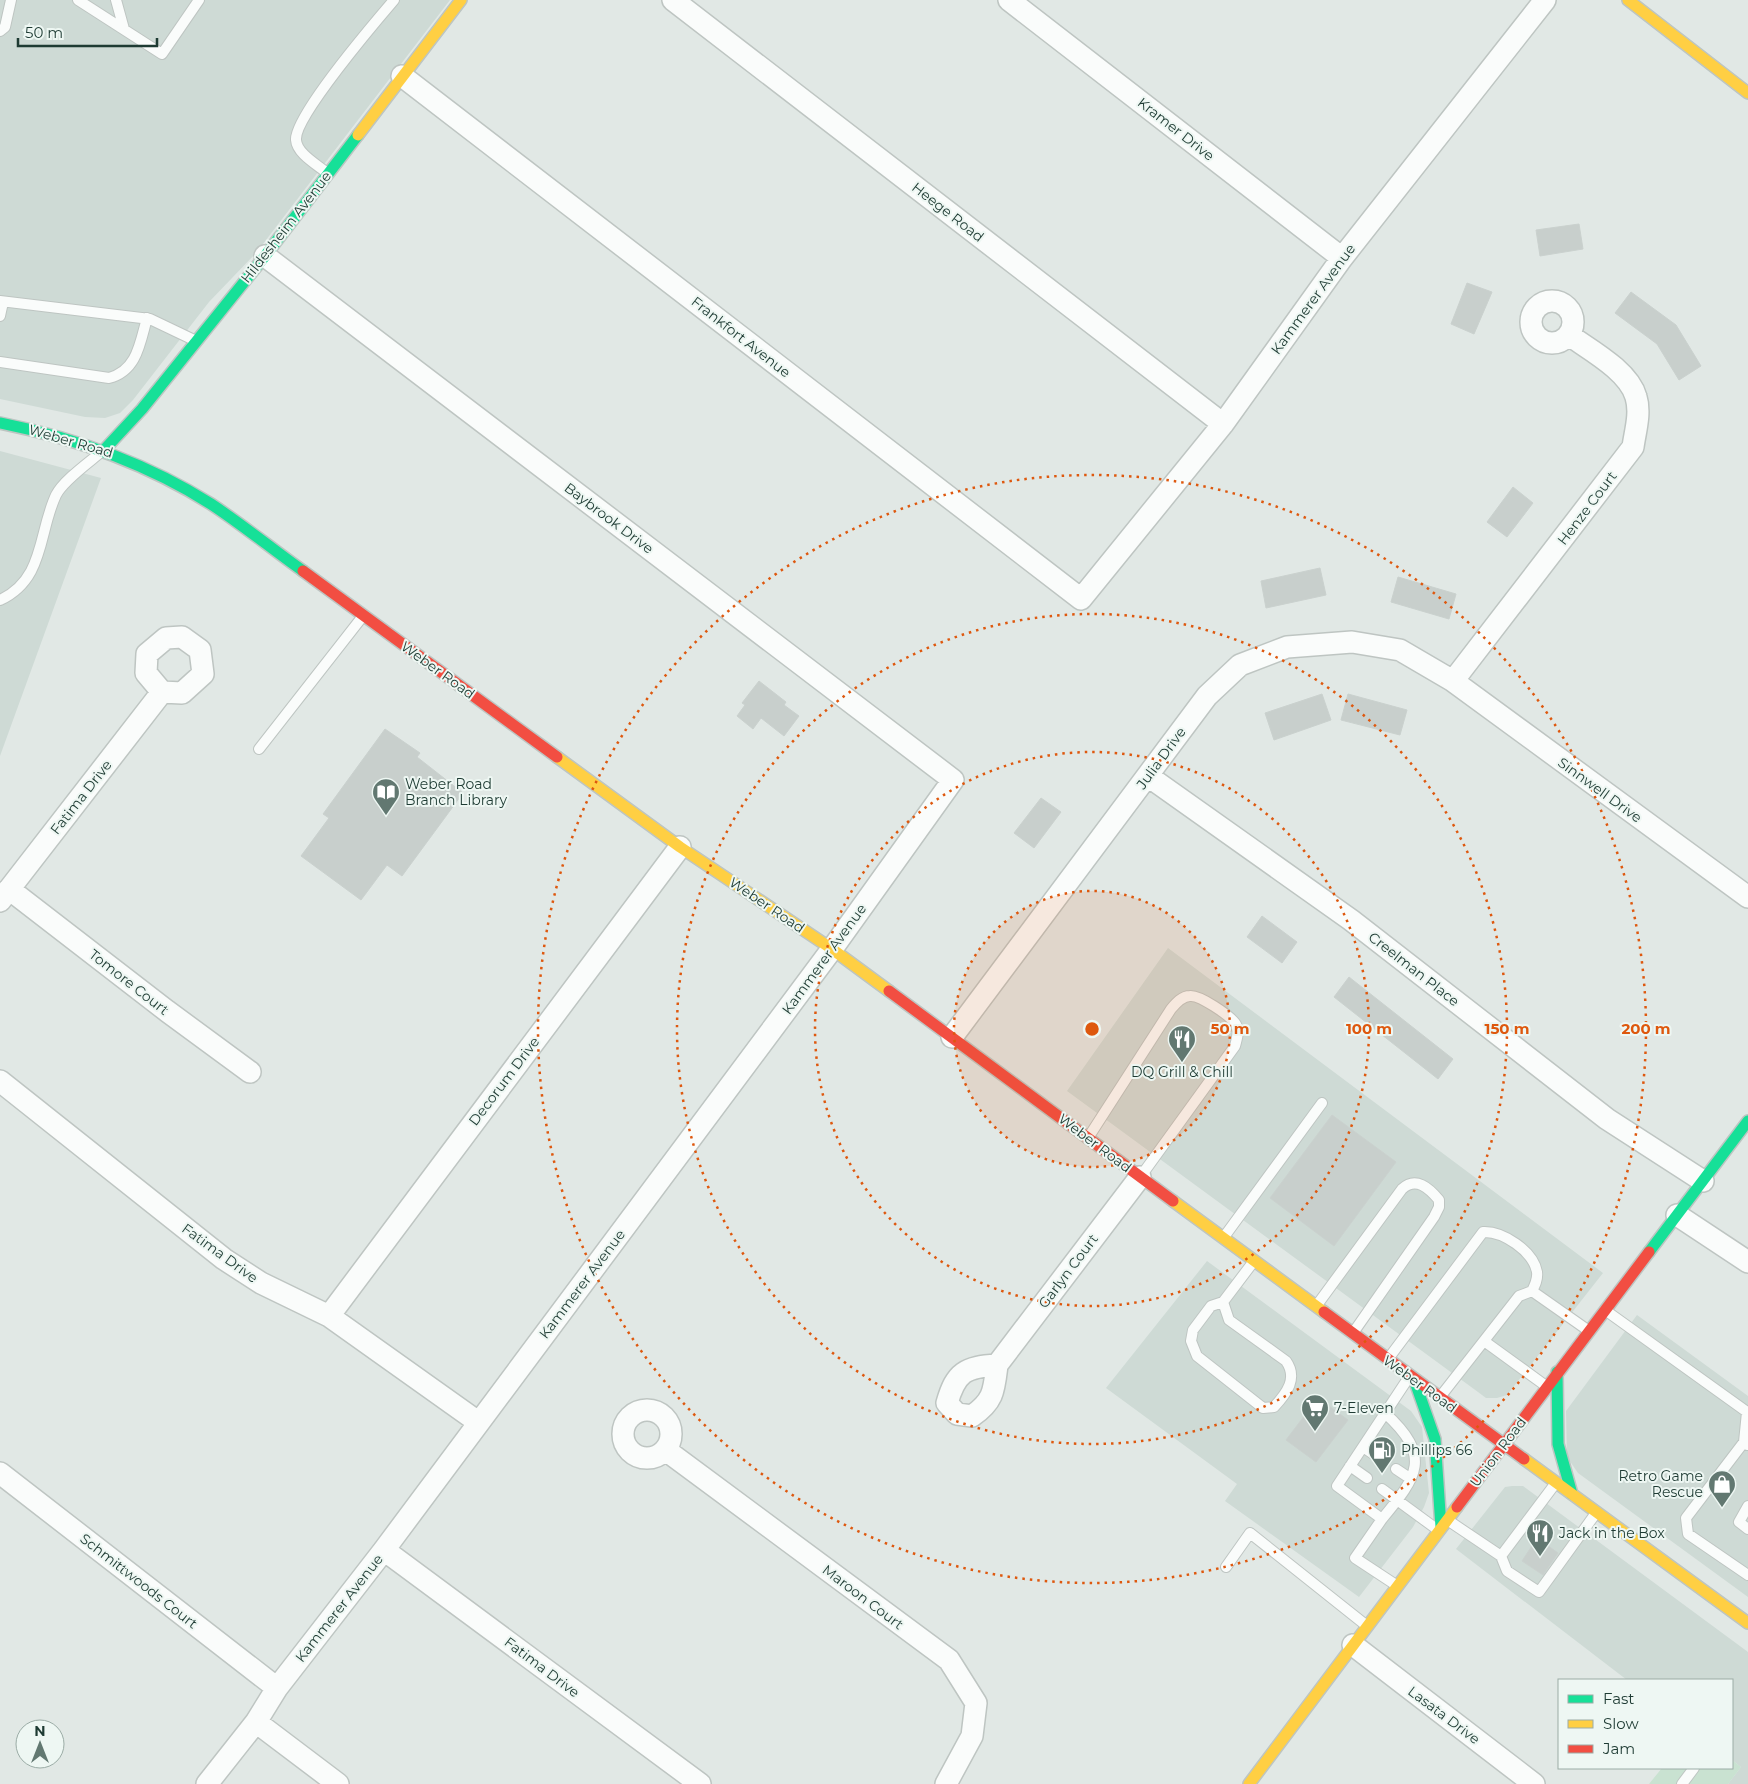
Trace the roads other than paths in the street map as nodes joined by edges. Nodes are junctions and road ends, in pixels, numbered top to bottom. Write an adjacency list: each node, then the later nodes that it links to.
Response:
1 (11, 0): 12 (lane)
2 (78, 0): 11 (lane)
3 (116, 0): 11 (lane)
4 (199, 0): 11 (lane)
5 (394, 0): 15 (lane)
6 (461, 0): 13 (main road, Hildesheim Avenue)
7 (673, 0): 25 (street, Heege Road)
8 (1009, 0): 17 (street, Kramer Drive)
9 (1545, 0): 17 (street, Kammerer Avenue)
10 (1628, 0): 14 (main road)
11 (124, 29)
12 (0, 31)
13 (402, 76): 15 (main road, Hildesheim Avenue); 27 (street, Frankfort Avenue)
14 (1748, 93)
15 (328, 174): 16 (main road, Hildesheim Avenue)
16 (265, 256): 22 (main road, Hildesheim Avenue); 34 (street, Baybrook Drive)
17 (1342, 258): 25 (street, Kammerer Avenue)
18 (2, 302): 19 (lane); 20 (lane)
19 (0, 316)
20 (147, 318): 22 (lane); 23 (lane)
21 (1569, 335): 30 (street, Henze Court)
22 (194, 341): 26 (main road, Hildesheim Avenue)
23 (0, 362)
24 (0, 423): 26 (main road, Weber Road)
25 (1222, 424): 27 (street, Kammerer Avenue)
26 (105, 448): 28 (lane); 29 (main road, Weber Road)
27 (1081, 598)
28 (0, 600)
29 (364, 615): 32 (lane); 35 (main road, Weber Road)
30 (1453, 681): 33 (street, Julia Drive); 37 (street, Sinnwell Drive)
31 (162, 692): 36 (street, Fatima Drive)
32 (259, 749)
33 (1148, 776): 39 (street, Julia Drive); 46 (street, Creelman Place)
34 (953, 780): 38 (street, Kammerer Avenue)
35 (680, 846): 38 (main road, Weber Road); 55 (street, Decorum Drive)
36 (4, 895): 40 (street, Tomore Court)
37 (1748, 897)
38 (832, 949): 39 (main road, Weber Road); 67 (street, Kammerer Avenue)
39 (952, 1037): 44 (main road, Weber Road)
40 (250, 1072)
41 (0, 1081): 55 (street, Fatima Drive)
42 (1322, 1103): 48 (lane)
43 (1748, 1121): 46 (main road, Union Road)
44 (1088, 1138): 45 (main road, Weber Road); 45 (lane)
45 (1140, 1177): 48 (main road, Weber Road); 60 (street, Garlyn Court)
46 (1703, 1181): 47 (main road, Union Road)
47 (1678, 1215): 50 (street); 54 (main road, Union Road)
48 (1223, 1238): 49 (main road, Weber Road)
49 (1254, 1261): 52 (lane); 53 (main road, Weber Road)
50 (1748, 1262)
51 (1532, 1291): 56 (lane); 58 (lane); 59 (lane)
52 (1223, 1302): 52 (lane)
53 (1316, 1306): 57 (main road, Weber Road); 57 (lane)
54 (1605, 1310): 56 (main road, Union Road); 65 (lane)
55 (329, 1316): 67 (street, Fatima Drive)
56 (1589, 1331): 61 (main road, Union Road)
57 (1352, 1334): 59 (main road, Weber Road)
58 (1484, 1341): 63 (lane); 64 (lane)
59 (1388, 1360): 62 (main road, Weber Road)
60 (997, 1365)
61 (1557, 1372): 63 (main road, Union Road); 80 (main road)
62 (1412, 1378): 64 (main road, Weber Road); 66 (lane); 85 (main road)
63 (1547, 1386): 69 (main road, Union Road)
64 (1440, 1398): 69 (main road, Weber Road)
65 (1747, 1412): 68 (lane)
66 (1385, 1413): 70 (lane); 77 (lane)
67 (478, 1422): 87 (street, Kammerer Avenue)
68 (1746, 1444): 90 (lane)
69 (1504, 1445): 78 (main road, Weber Road); 85 (main road, Union Road)
70 (1363, 1447): 72 (lane); 73 (lane)
71 (667, 1450): 101 (street, Maroon Court)
72 (1381, 1458)
73 (1350, 1466): 76 (lane); 84 (lane)
74 (1396, 1469): 77 (lane)
75 (0, 1473): 95 (street, Schmittwoods Court)
76 (1367, 1478)
77 (1411, 1479): 81 (lane)
78 (1556, 1483): 80 (main road, Weber Road); 88 (lane)
79 (1382, 1489): 81 (lane)
80 (1572, 1494): 83 (main road, Weber Road)
81 (1398, 1500): 84 (lane); 85 (lane)
82 (1748, 1506): 86 (lane)
83 (1596, 1513): 88 (lane); 92 (main road, Weber Road)
84 (1382, 1519): 91 (lane)
85 (1442, 1526): 88 (lane); 91 (main road, Union Road)
86 (1748, 1530)
87 (384, 1550): 95 (street, Kammerer Avenue); 100 (street, Fatima Drive)
88 (1501, 1556)
89 (1226, 1567): 93 (lane)
90 (1748, 1576)
91 (1397, 1586): 93 (main road, Union Road)
92 (1748, 1623)
93 (1367, 1627): 94 (main road, Union Road)
94 (1353, 1645): 102 (main road, Union Road); 103 (street, Lasata Drive)
95 (277, 1688): 96 (street, Kammerer Avenue)
96 (256, 1722): 98 (street, Kammerer Avenue); 99 (street)
97 (1693, 1769): 104 (lane)
98 (207, 1784)
99 (338, 1784)
100 (700, 1784)
101 (946, 1784)
102 (1249, 1784)
103 (1534, 1784)
104 (1682, 1784)

